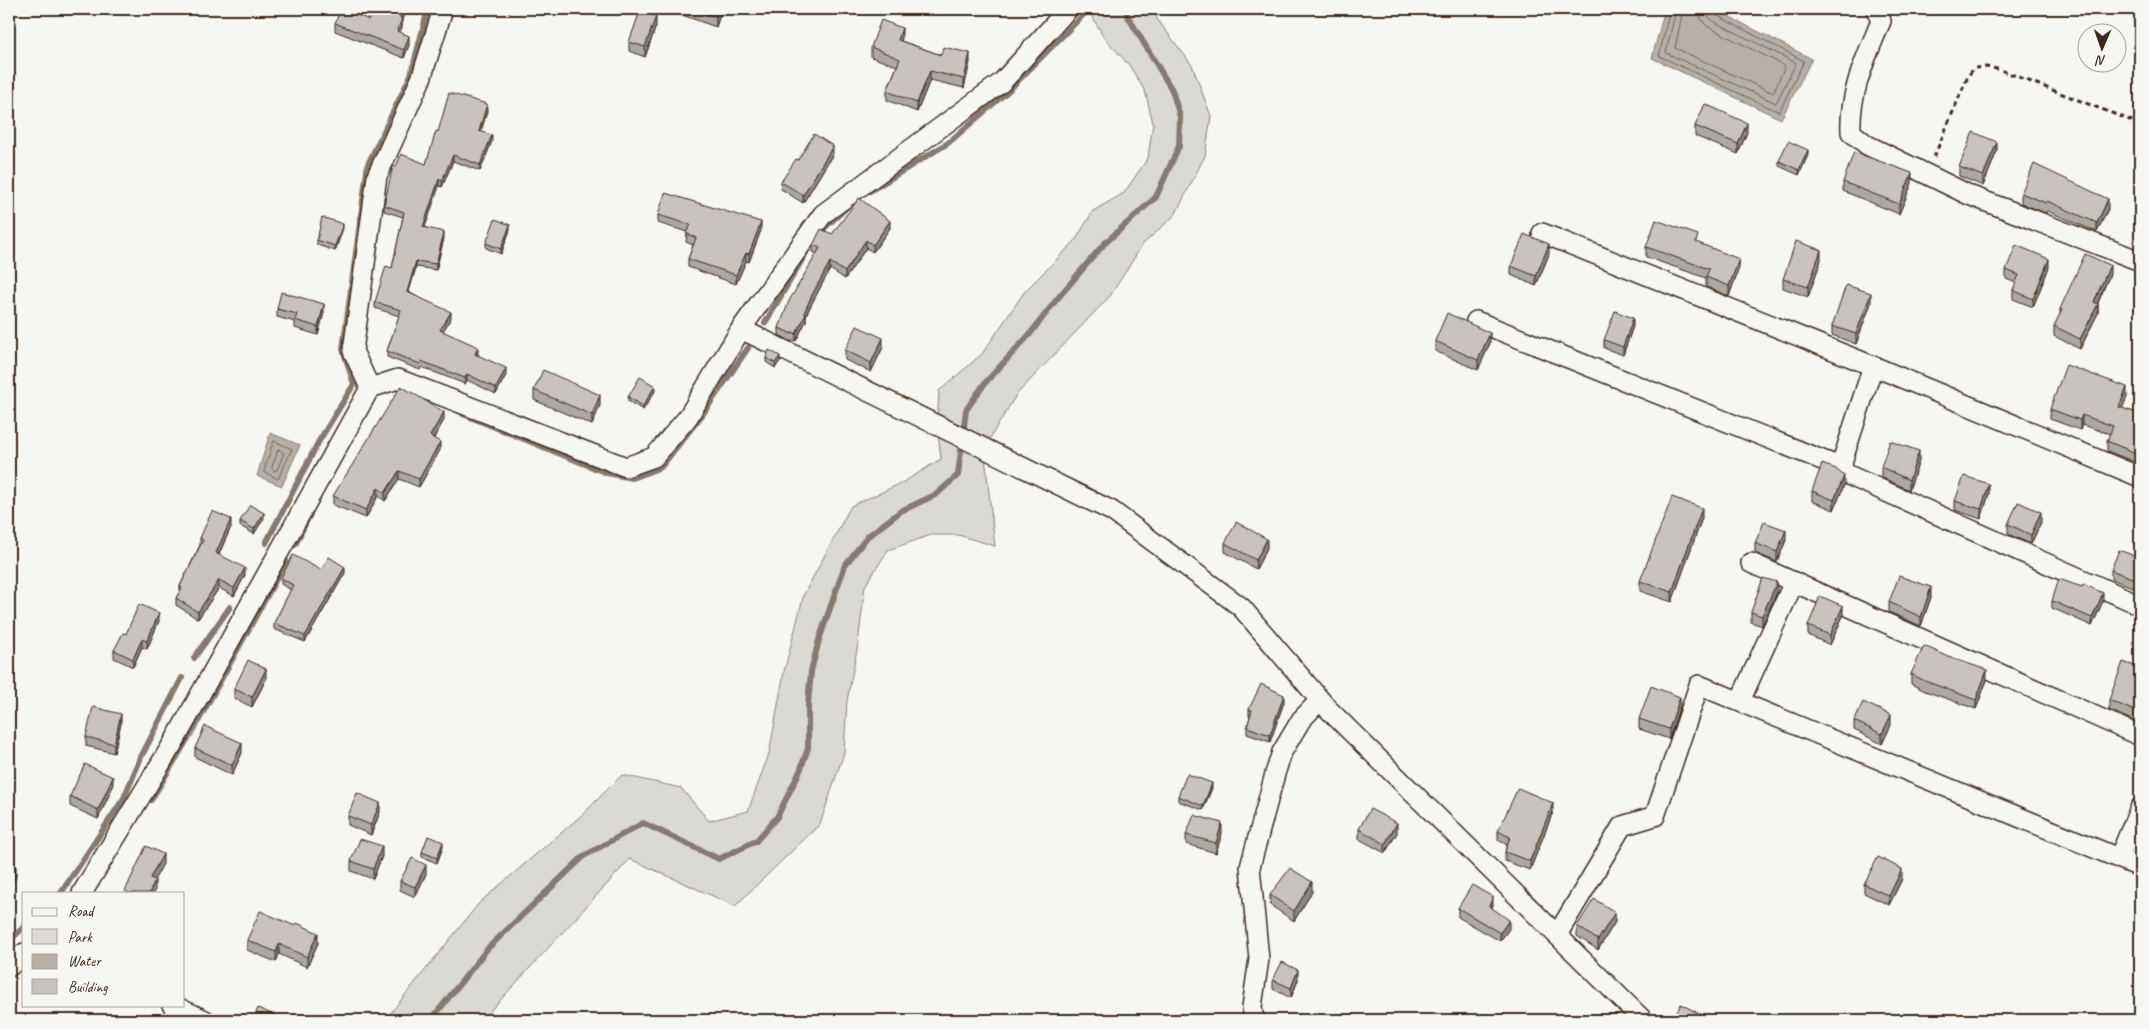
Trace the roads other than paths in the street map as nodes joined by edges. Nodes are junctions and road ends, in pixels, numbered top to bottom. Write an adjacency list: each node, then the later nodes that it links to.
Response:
1 (443, 9): 9 (street)
2 (1068, 9): 7 (street)
3 (1876, 9): 5 (street)
4 (1542, 233): 8 (street)
5 (2140, 261)
6 (1476, 321): 10 (street)
7 (741, 328): 9 (street); 15 (street)
8 (1873, 366): 10 (street); 11 (street)
9 (370, 388): 21 (street)
10 (1842, 468): 14 (street)
11 (2140, 477)
12 (1751, 563): 13 (street)
13 (1794, 582): 16 (street); 17 (street)
14 (2140, 605)
15 (1320, 700): 22 (street); 27 (street)
16 (1740, 701): 19 (street); 22 (street)
17 (2140, 736)
18 (2140, 808): 19 (street)
19 (2119, 858): 20 (street)
20 (2140, 867)
21 (83, 892)
22 (1557, 935): 28 (street)
23 (22, 955): 24 (street)
24 (9, 967)
25 (174, 1006): 26 (street)
26 (205, 1020)
27 (1254, 1020)
28 (1643, 1020)

